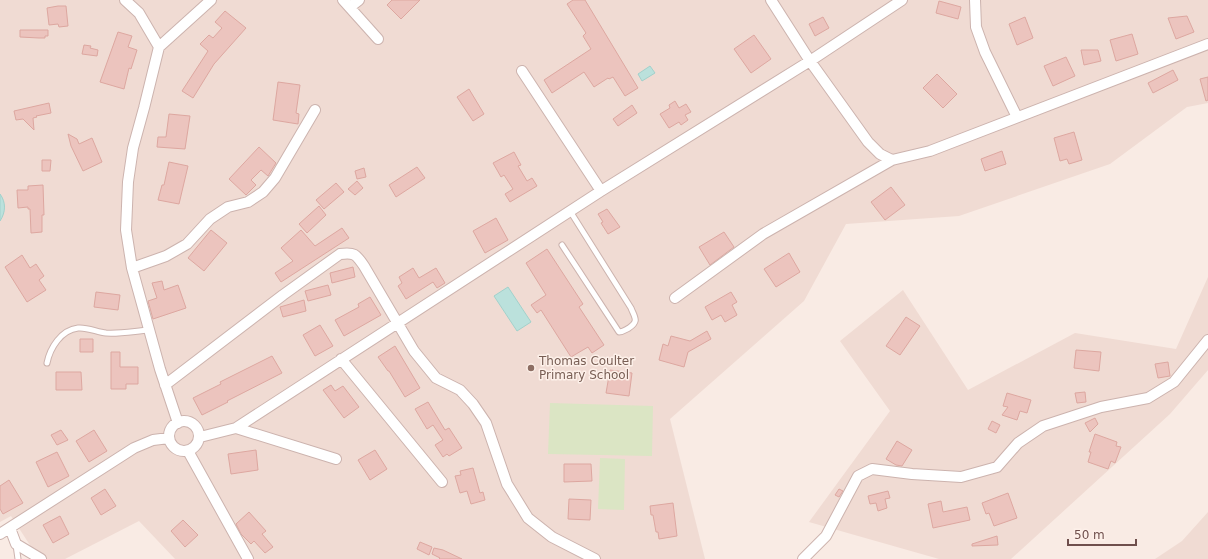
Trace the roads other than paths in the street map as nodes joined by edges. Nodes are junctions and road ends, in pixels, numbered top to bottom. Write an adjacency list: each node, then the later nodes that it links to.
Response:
1 (125, 0): 10 (street)
2 (211, 0): 10 (street)
3 (359, 0): 7 (street)
4 (771, 0): 11 (street)
5 (902, 0): 11 (street)
6 (975, 0): 14 (street)
7 (346, 4): 8 (street)
8 (378, 38)
9 (1208, 44): 14 (street)
10 (159, 47): 19 (street)
11 (810, 61): 15 (street); 16 (street)
12 (522, 71): 16 (street)
13 (315, 110): 19 (street)
14 (1017, 117): 15 (street)
15 (892, 160): 20 (street)
16 (601, 191): 17 (street)
17 (570, 211): 18 (lane); 21 (street)
18 (562, 245)
19 (132, 268): 22 (street)
20 (675, 298)
21 (398, 323): 24 (street); 26 (street); 40 (street)
22 (149, 330): 25 (lane); 26 (street)
23 (1208, 340): 41 (street)
24 (341, 359): 28 (street); 33 (street)
25 (47, 363)
26 (165, 385): 27 (street)
27 (178, 423): 29 (street); 30 (street)
28 (236, 428): 29 (street); 32 (street)
29 (200, 437): 31 (street)
30 (169, 438): 31 (street); 34 (street)
31 (188, 451): 39 (street)
32 (336, 459)
33 (442, 482)
34 (10, 528): 35 (street); 36 (street)
35 (0, 534)
36 (16, 544): 37 (lane); 38 (street)
37 (18, 559)
38 (41, 559)
39 (248, 559)
40 (595, 559)
41 (803, 559)

